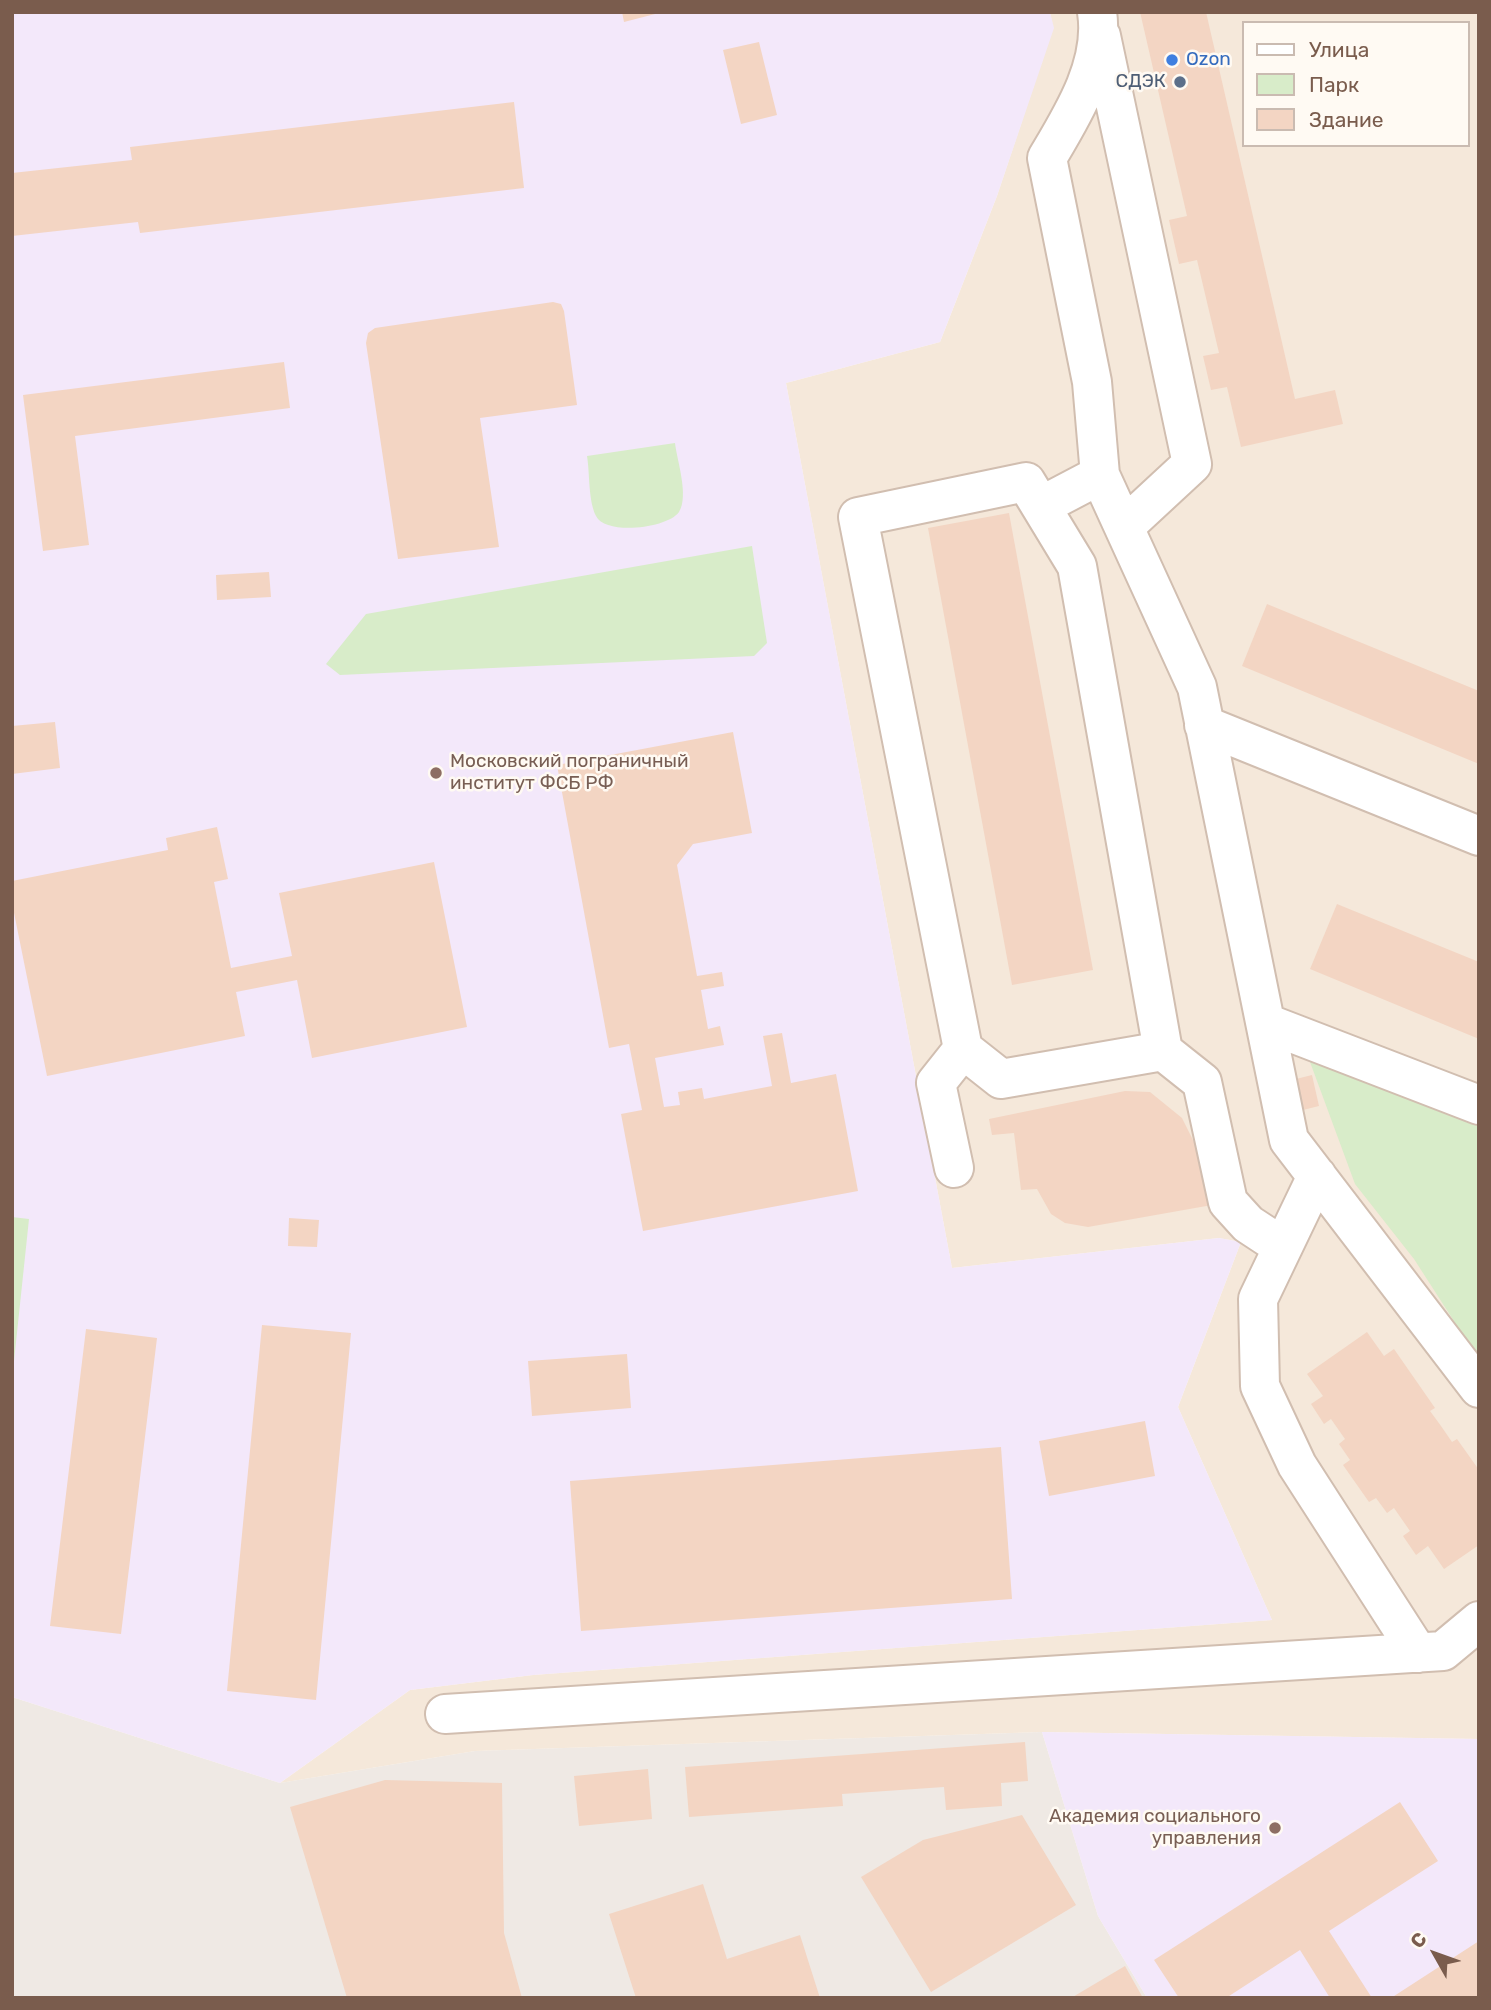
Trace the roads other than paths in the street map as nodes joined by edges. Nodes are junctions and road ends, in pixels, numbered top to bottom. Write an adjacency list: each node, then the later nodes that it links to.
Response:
1 (1098, 21): 2 (lane); 4 (lane)
2 (1100, 475): 3 (lane); 4 (lane)
3 (1041, 506): 8 (lane); 9 (lane)
4 (1124, 527): 5 (lane)
5 (1204, 725): 6 (lane); 7 (lane)
6 (1479, 835)
7 (1266, 1023): 10 (lane); 12 (lane)
8 (963, 1049): 9 (lane); 11 (lane)
9 (1163, 1051): 13 (lane)
10 (1479, 1105)
11 (954, 1168)
12 (1317, 1176): 13 (lane); 14 (lane)
13 (1283, 1247): 16 (lane)
14 (1479, 1388)
15 (1479, 1621): 16 (lane)
16 (1418, 1653): 17 (lane)
17 (445, 1714)

